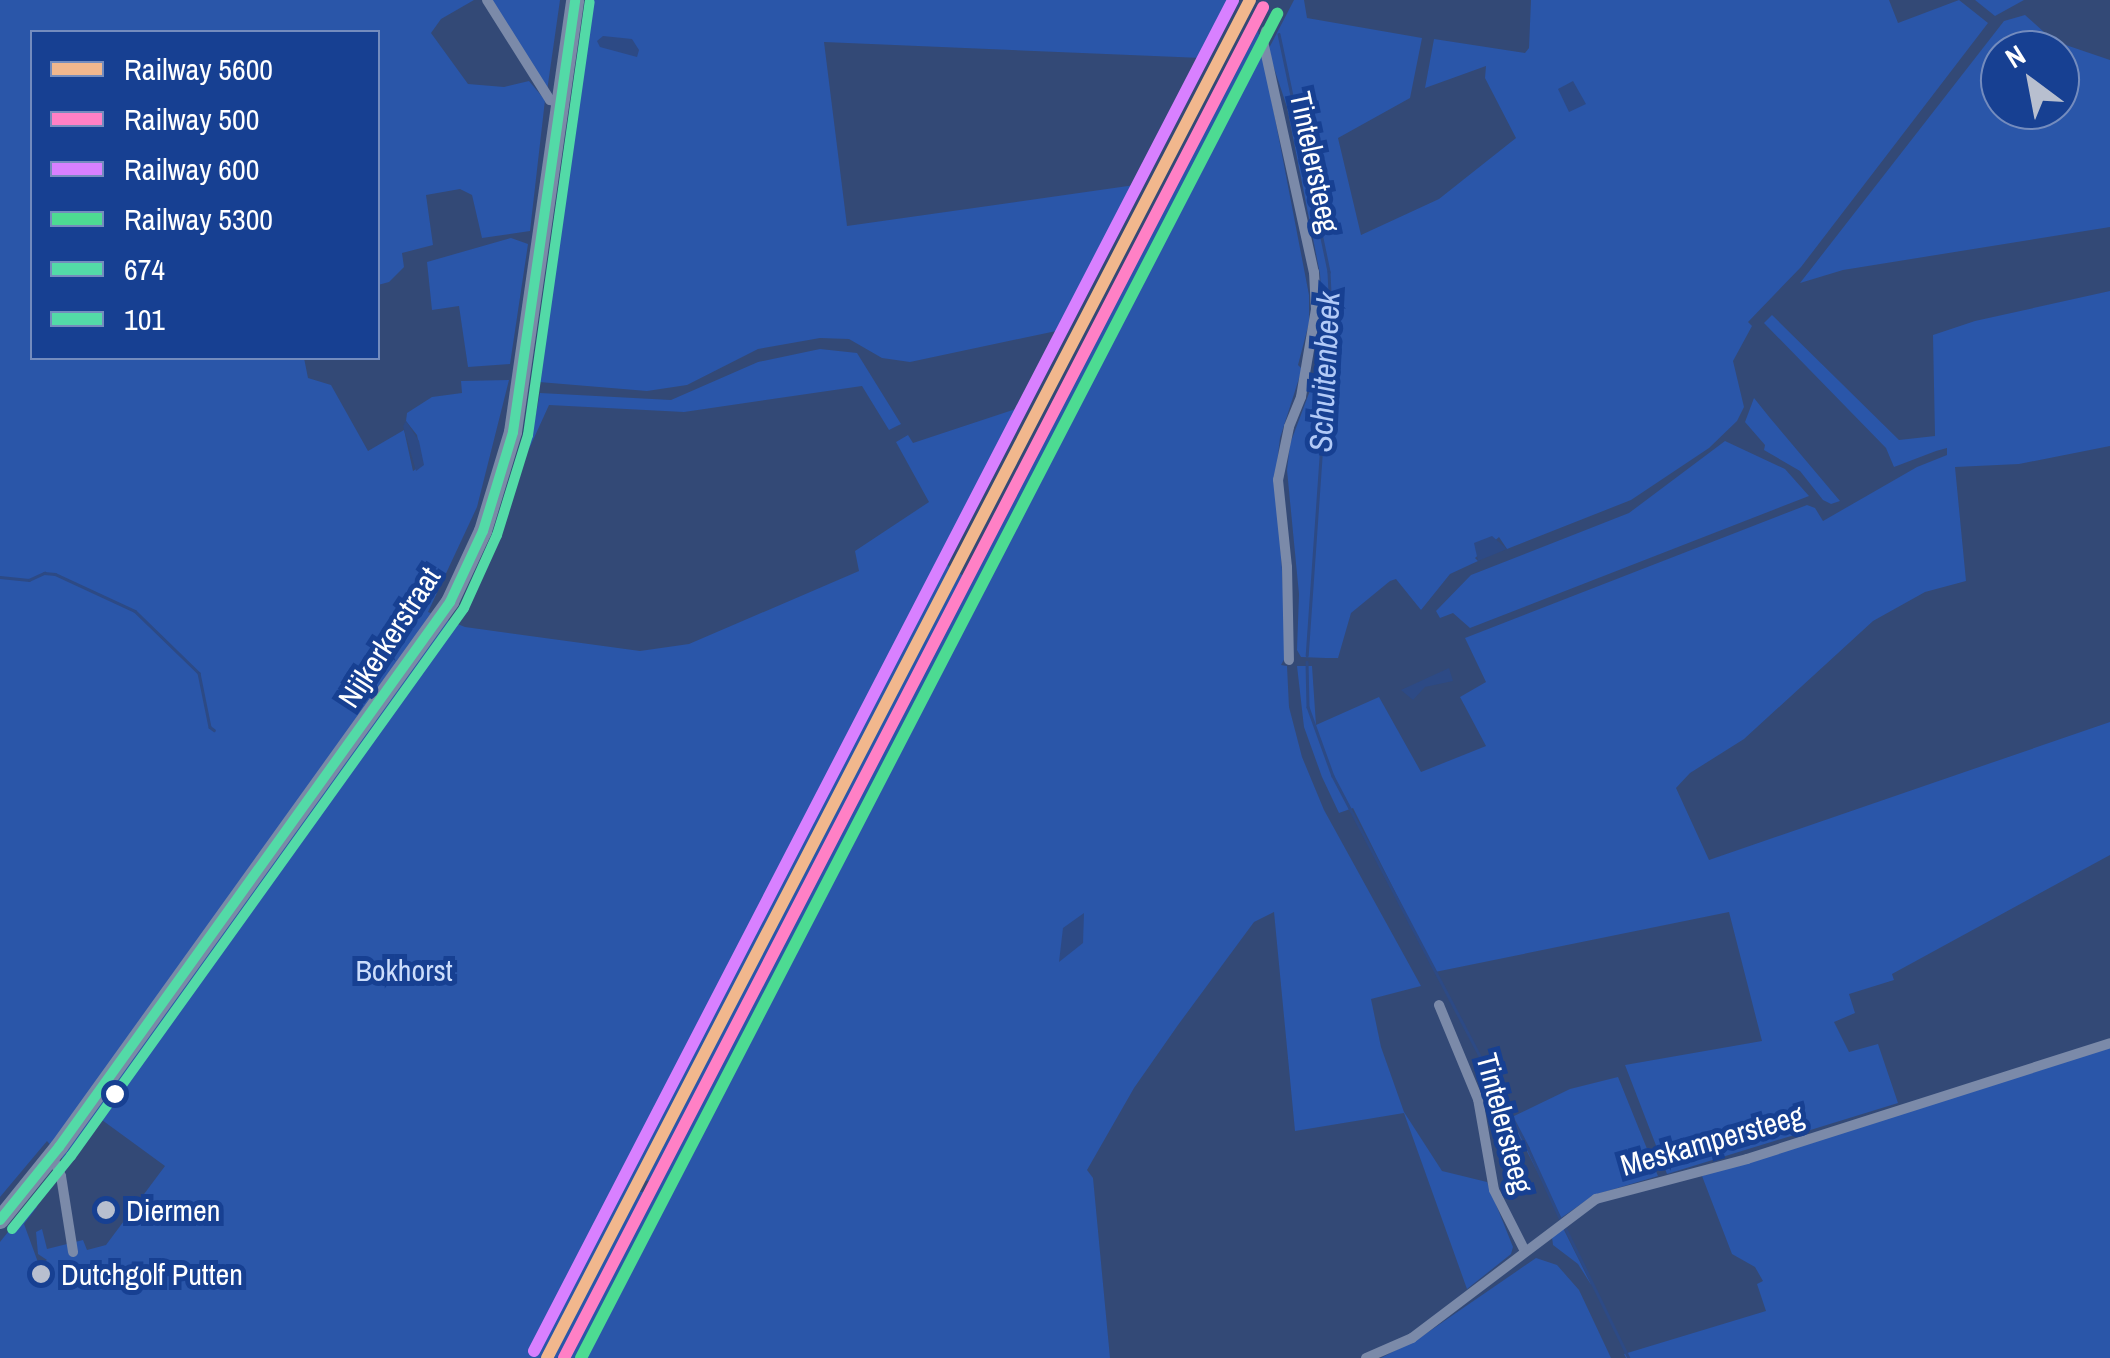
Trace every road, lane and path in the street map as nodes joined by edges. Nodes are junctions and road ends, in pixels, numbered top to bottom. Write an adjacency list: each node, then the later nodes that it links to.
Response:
1 (487, 0): 4 (street)
2 (575, 0): 4 (main road, Nijkerkerstraat)
3 (1266, 31): 5 (street, Tintelersteeg)
4 (560, 102): 8 (main road, Nijkerkerstraat)
5 (1289, 660)
6 (1439, 1005): 10 (street, Tintelersteeg)
7 (2110, 1043): 10 (street, Meskampersteeg)
8 (52, 1156): 9 (main road, Nijkerkerstraat); 11 (street)
9 (0, 1220)
10 (1526, 1251): 12 (street, Meskampersteeg)
11 (73, 1252)
12 (1366, 1358)

